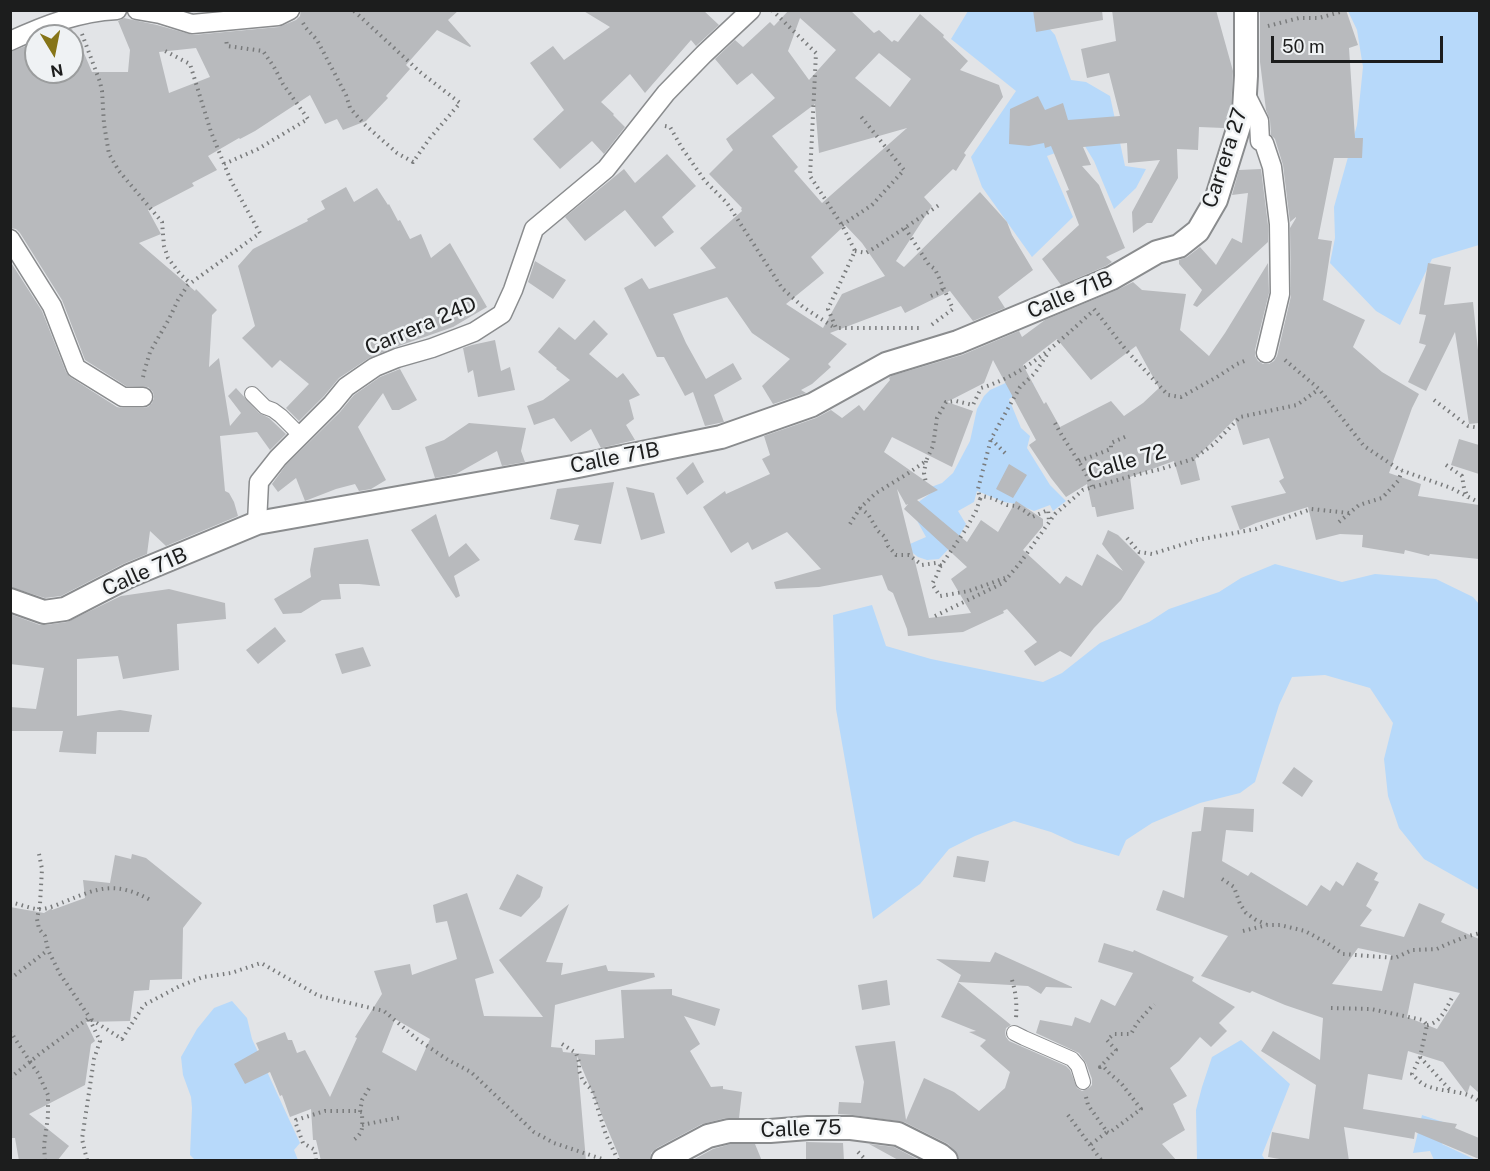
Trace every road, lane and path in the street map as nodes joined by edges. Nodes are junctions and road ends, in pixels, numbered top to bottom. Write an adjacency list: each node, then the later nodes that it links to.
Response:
1 (117, 10): 8 (street)
2 (137, 10): 10 (street)
3 (353, 10): 7 (path)
4 (751, 10): 15 (street, Carrera 24D)
5 (772, 10): 18 (path)
6 (1340, 12): 9 (path)
7 (296, 15): 10 (street)
8 (75, 16): 11 (street); 23 (path)
9 (1246, 20): 13 (street, Carrera 27)
10 (232, 21): 16 (path)
11 (10, 41)
12 (165, 51): 16 (path)
13 (1245, 93): 20 (street, Carrera 27); 31 (street)
14 (859, 114): 18 (path)
15 (641, 123): 28 (path); 39 (street, Carrera 24D)
16 (224, 164): 23 (path)
17 (939, 205): 19 (path)
18 (842, 225): 22 (path)
19 (905, 228): 22 (path); 24 (path)
20 (1198, 231): 25 (street, Calle 71B)
21 (10, 239): 35 (street)
22 (855, 251): 28 (path)
23 (190, 283): 35 (path)
24 (944, 288): 26 (path); 29 (path)
25 (1081, 292): 27 (path); 32 (street, Calle 71B)
26 (931, 296)
27 (1095, 310): 30 (path); 31 (path)
28 (836, 328): 29 (path)
29 (927, 328): 32 (path)
30 (1050, 350): 41 (path); 43 (path)
31 (1266, 352): 33 (path)
32 (901, 359): 56 (street, Calle 71B)
33 (1319, 389): 46 (path); 48 (path, Calle 72)
34 (252, 394): 39 (street)
35 (143, 398)
36 (1434, 400): 38 (path)
37 (1055, 423): 44 (path)
38 (1479, 428)
39 (303, 434): 56 (street, Carrera 24D)
40 (1127, 436): 44 (path)
41 (991, 439): 42 (path); 49 (path)
42 (1005, 453)
43 (927, 458): 47 (path); 52 (path)
44 (1079, 461): 48 (path)
45 (1446, 465): 50 (path)
46 (1402, 471): 50 (path); 53 (path)
47 (926, 483)
48 (1092, 487): 54 (path, Calle 72)
49 (980, 499): 54 (path); 59 (path)
50 (1469, 499): 51 (path)
51 (1479, 503)
52 (860, 508): 57 (path); 59 (path)
53 (1349, 513): 55 (path); 58 (path)
54 (1049, 522): 60 (path, Calle 72)
55 (1339, 522)
56 (257, 524): 61 (street, Calle 71B)
57 (850, 524)
58 (1127, 538)
59 (939, 567): 60 (path)
60 (1007, 577): 62 (path, Calle 72)
61 (10, 600)
62 (935, 616)
63 (39, 854): 67 (path)
64 (1222, 879): 68 (path)
65 (152, 901): 67 (path)
66 (10, 902): 67 (path)
67 (39, 909): 71 (path)
68 (1267, 925): 69 (path); 70 (path)
69 (1242, 931)
70 (1479, 933)
71 (48, 950): 72 (path); 77 (path)
72 (10, 979)
73 (1012, 980): 80 (path)
74 (1453, 996): 78 (path)
75 (1154, 1004): 93 (path)
76 (1332, 1008): 78 (path)
77 (90, 1019): 83 (path); 98 (path); 100 (path)
78 (1427, 1025): 82 (path)
79 (10, 1031): 83 (path)
80 (1015, 1033): 85 (street)
81 (562, 1044): 101 (path)
82 (1420, 1057): 87 (path); 87 (path)
83 (31, 1063): 84 (path); 97 (path)
84 (10, 1078)
85 (1083, 1082): 93 (path)
86 (371, 1085): 89 (path)
87 (1451, 1091): 88 (path)
88 (1479, 1102)
89 (360, 1112): 92 (path); 99 (path)
90 (1068, 1115): 95 (path)
91 (402, 1117): 92 (path)
92 (362, 1125): 94 (path)
93 (1107, 1132): 95 (path)
94 (352, 1141)
95 (1090, 1145): 103 (path)
96 (943, 1158): 102 (street, Calle 75)
97 (45, 1161)
98 (87, 1161)
99 (316, 1161)
100 (605, 1161)
101 (618, 1161)
102 (663, 1161)
103 (1101, 1161)

